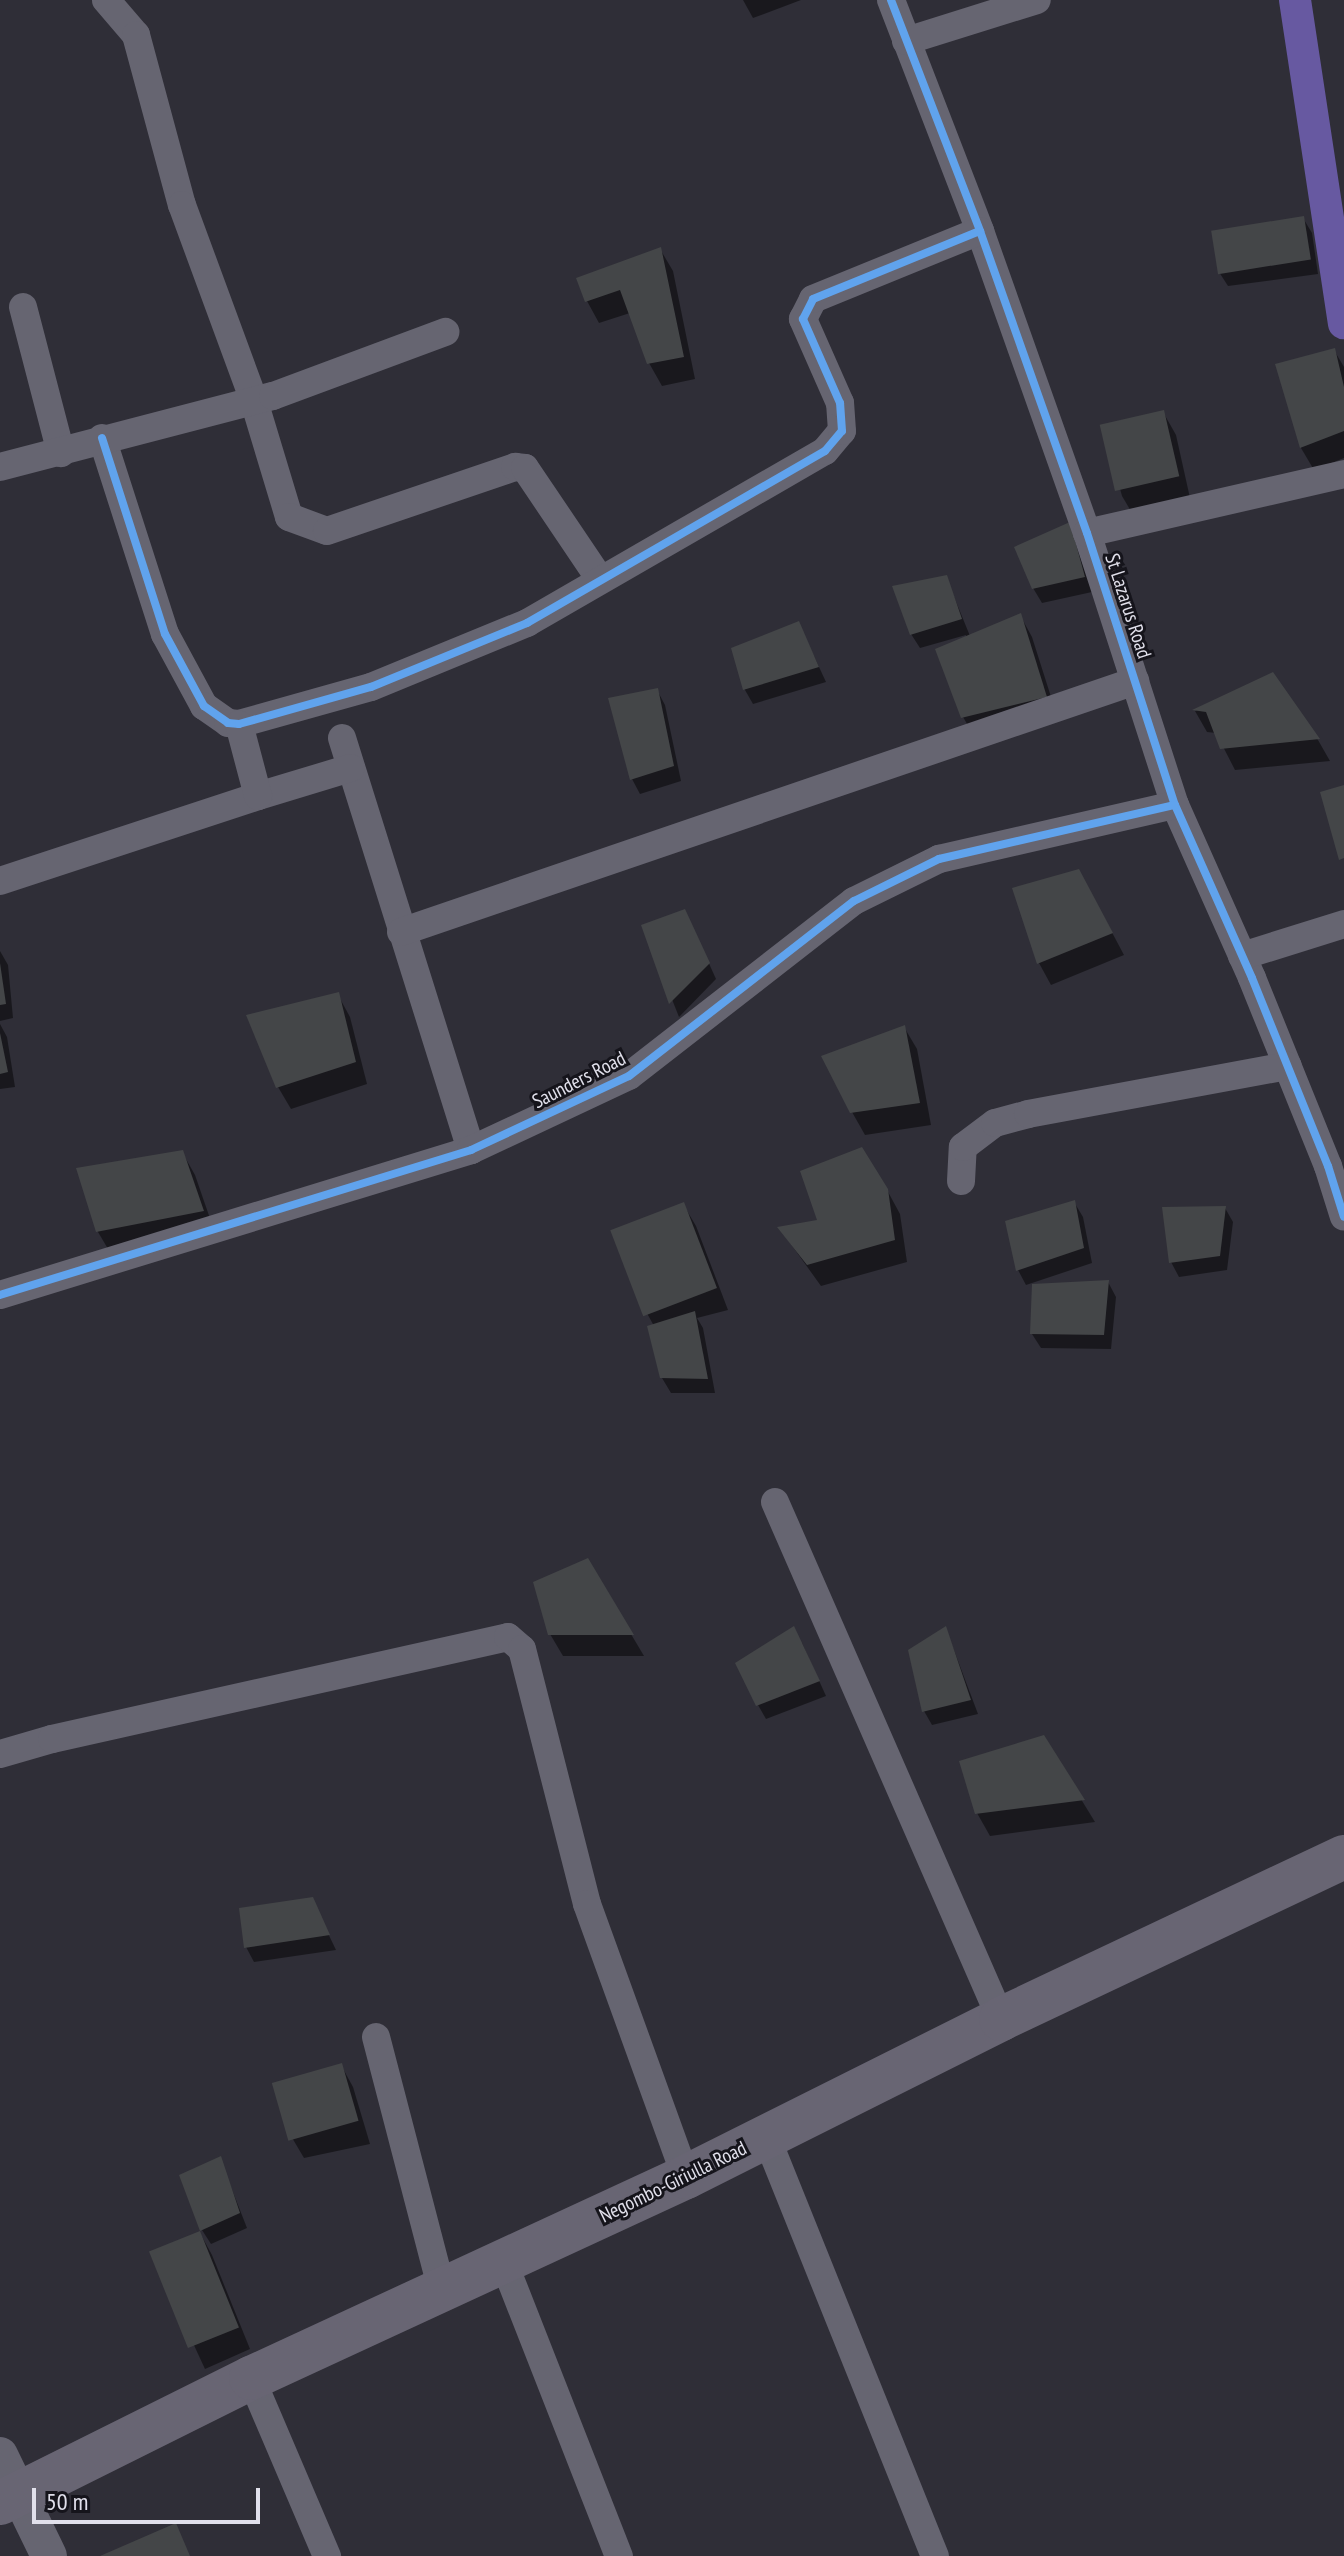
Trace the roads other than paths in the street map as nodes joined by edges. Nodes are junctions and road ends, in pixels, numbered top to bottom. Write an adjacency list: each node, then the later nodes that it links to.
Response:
1 (106, 0): 8 (street)
2 (891, 0): 4 (street, St Lazarus Road)
3 (1037, 0): 4 (street)
4 (906, 41): 5 (street, St Lazarus Road)
5 (980, 231): 13 (street, St Lazarus Road); 14 (street)
6 (23, 307): 10 (street)
7 (445, 332): 8 (street)
8 (254, 401): 9 (street); 14 (street)
9 (102, 438): 10 (street); 16 (street)
10 (61, 453): 11 (street)
11 (0, 467)
12 (1344, 474): 13 (street)
13 (1087, 533): 15 (street, St Lazarus Road)
14 (600, 579): 16 (street)
15 (1135, 681): 20 (street, St Lazarus Road); 23 (street)
16 (239, 724): 19 (street)
17 (342, 738): 18 (street)
18 (351, 768): 19 (street); 23 (street)
19 (258, 796): 21 (street)
20 (1175, 805): 24 (street, St Lazarus Road); 26 (street, Saunders Road)
21 (0, 881)
22 (1344, 924): 24 (street)
23 (401, 932): 26 (street)
24 (1242, 956): 25 (street, St Lazarus Road)
25 (1288, 1066): 27 (street, St Lazarus Road); 28 (street)
26 (471, 1150): 30 (street, Saunders Road)
27 (1336, 1163): 29 (street, St Lazarus Road)
28 (961, 1181)
29 (1344, 1217)
30 (0, 1295)
31 (775, 1502): 34 (street)
32 (0, 1754): 37 (street)
33 (1344, 1857): 34 (main road, Negombo-Giriulla Road)
34 (1001, 2019): 36 (main road, Negombo-Giriulla Road)
35 (376, 2037): 39 (street)
36 (766, 2136): 37 (main road, Negombo-Giriulla Road); 46 (street)
37 (686, 2177): 38 (main road, Negombo-Giriulla Road)
38 (504, 2263): 39 (main road, Negombo-Giriulla Road); 45 (street)
39 (442, 2291): 40 (main road, Negombo-Giriulla Road)
40 (251, 2378): 42 (main road, Negombo-Giriulla Road); 44 (street)
41 (0, 2455): 42 (street)
42 (9, 2498): 43 (street)
43 (49, 2556)
44 (327, 2556)
45 (619, 2556)
46 (935, 2556)

